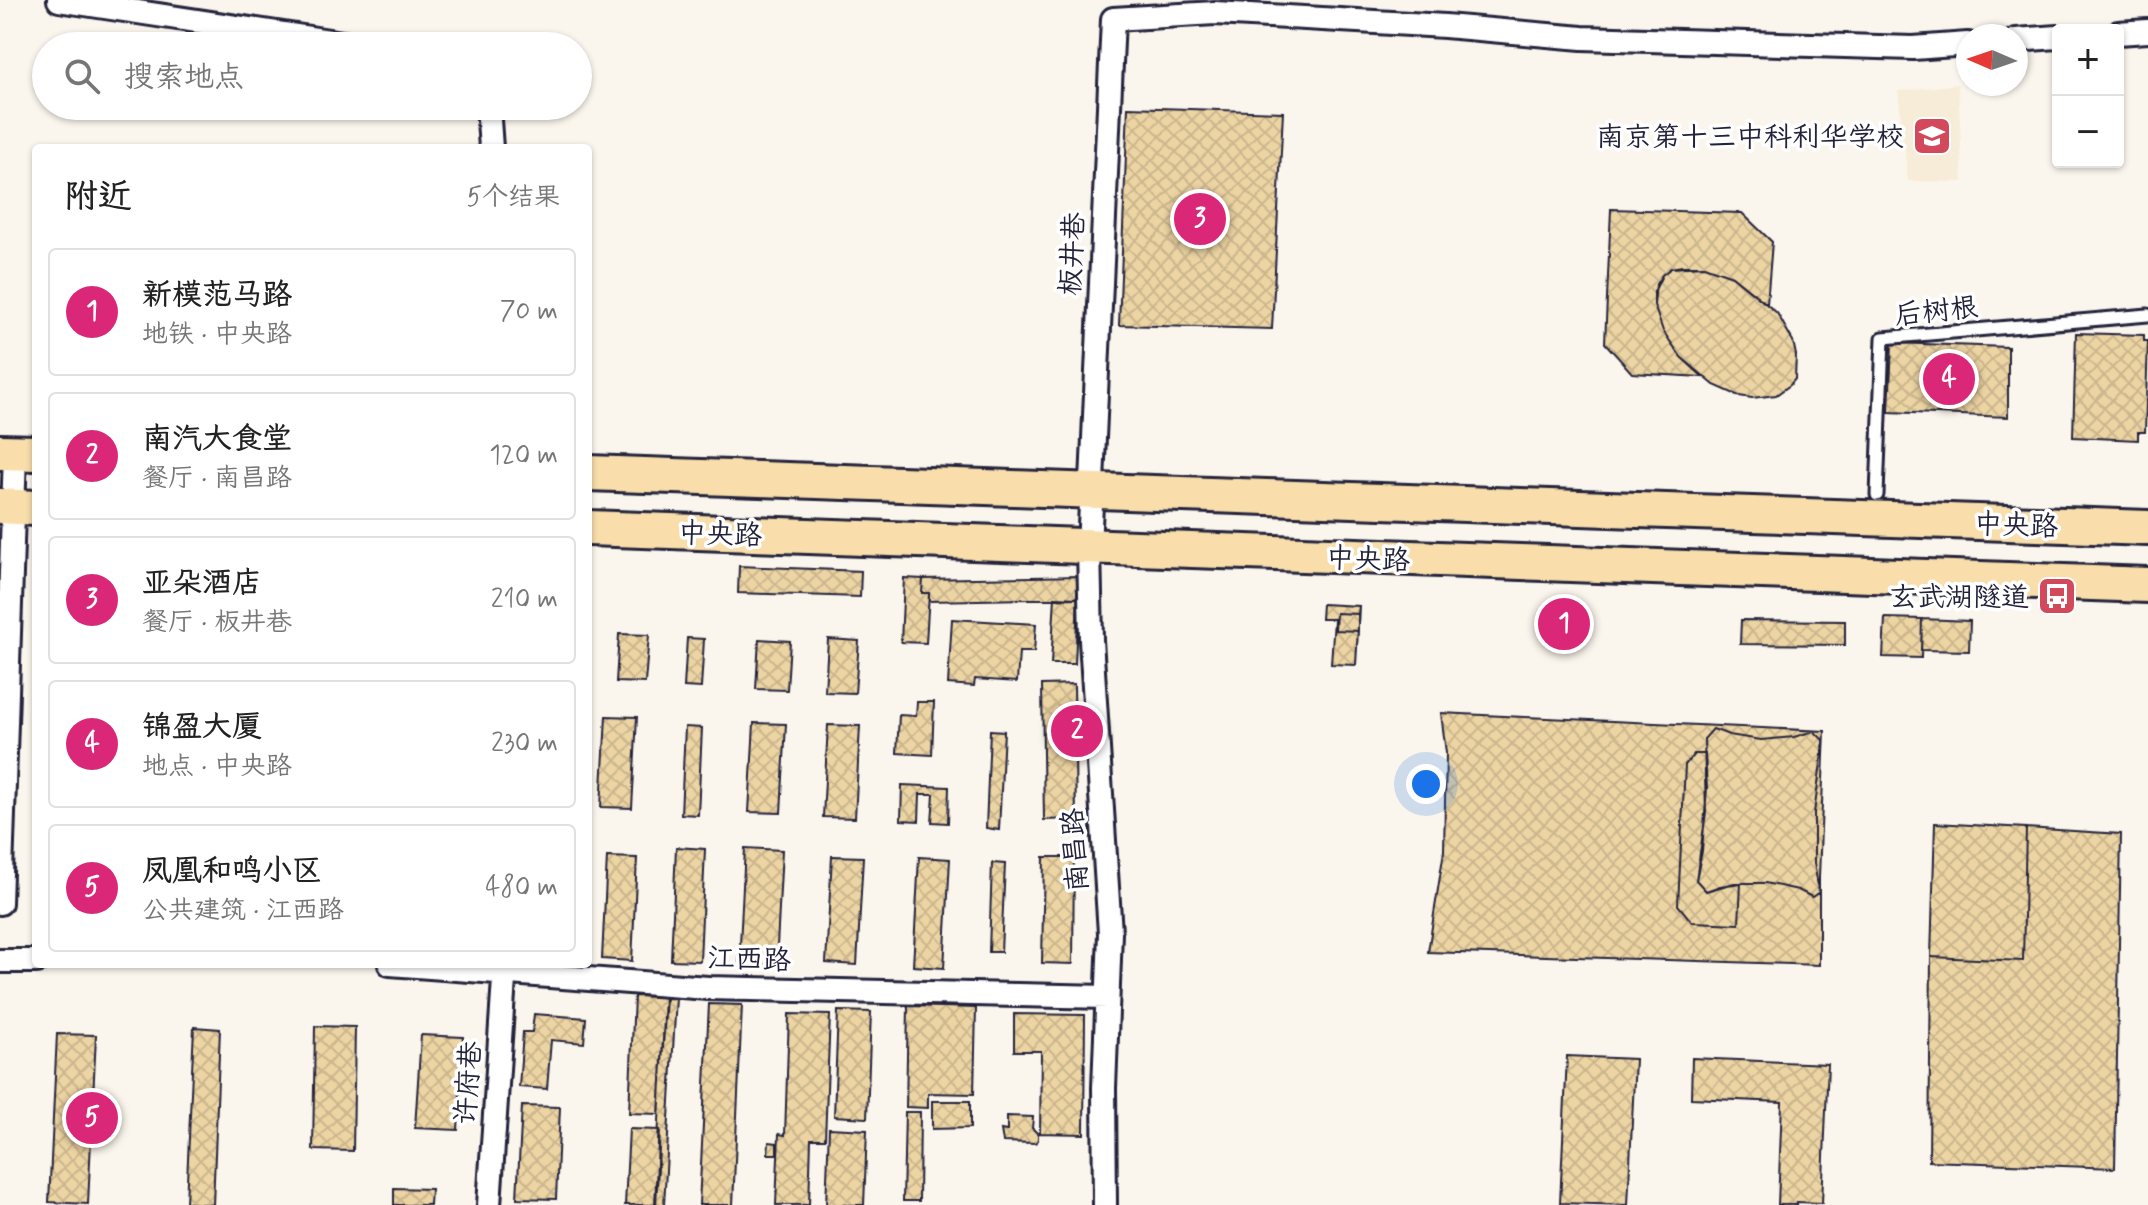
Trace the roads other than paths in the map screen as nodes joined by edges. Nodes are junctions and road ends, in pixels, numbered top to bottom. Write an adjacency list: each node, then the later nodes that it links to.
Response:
1 (59, 0): 3 (street)
2 (2148, 31): 4 (street)
3 (270, 32)
4 (2124, 33)
5 (2052, 37): 6 (street)
6 (2028, 39)
7 (1956, 45): 13 (street, 板井巷)
8 (489, 120): 9 (street)
9 (491, 144)
10 (2148, 315): 14 (lane, 后树根)
11 (17, 453): 15 (street)
12 (592, 473): 13 (main road, 中央路)
13 (1090, 492): 17 (main road, 中央路); 18 (street, 南昌路)
14 (1877, 495)
15 (17, 507): 20 (street)
16 (592, 528): 18 (main road, 中央路)
17 (2148, 528)
18 (1089, 548): 19 (main road, 中央路); 25 (street, 南昌路)
19 (2148, 585)
20 (0, 903)
21 (0, 961): 22 (street)
22 (32, 961)
23 (481, 968): 24 (street, 江西路)
24 (504, 969): 25 (street, 江西路); 26 (street, 许府巷)
25 (1107, 997): 27 (street, 南昌路)
26 (489, 1205)
27 (1105, 1205)

